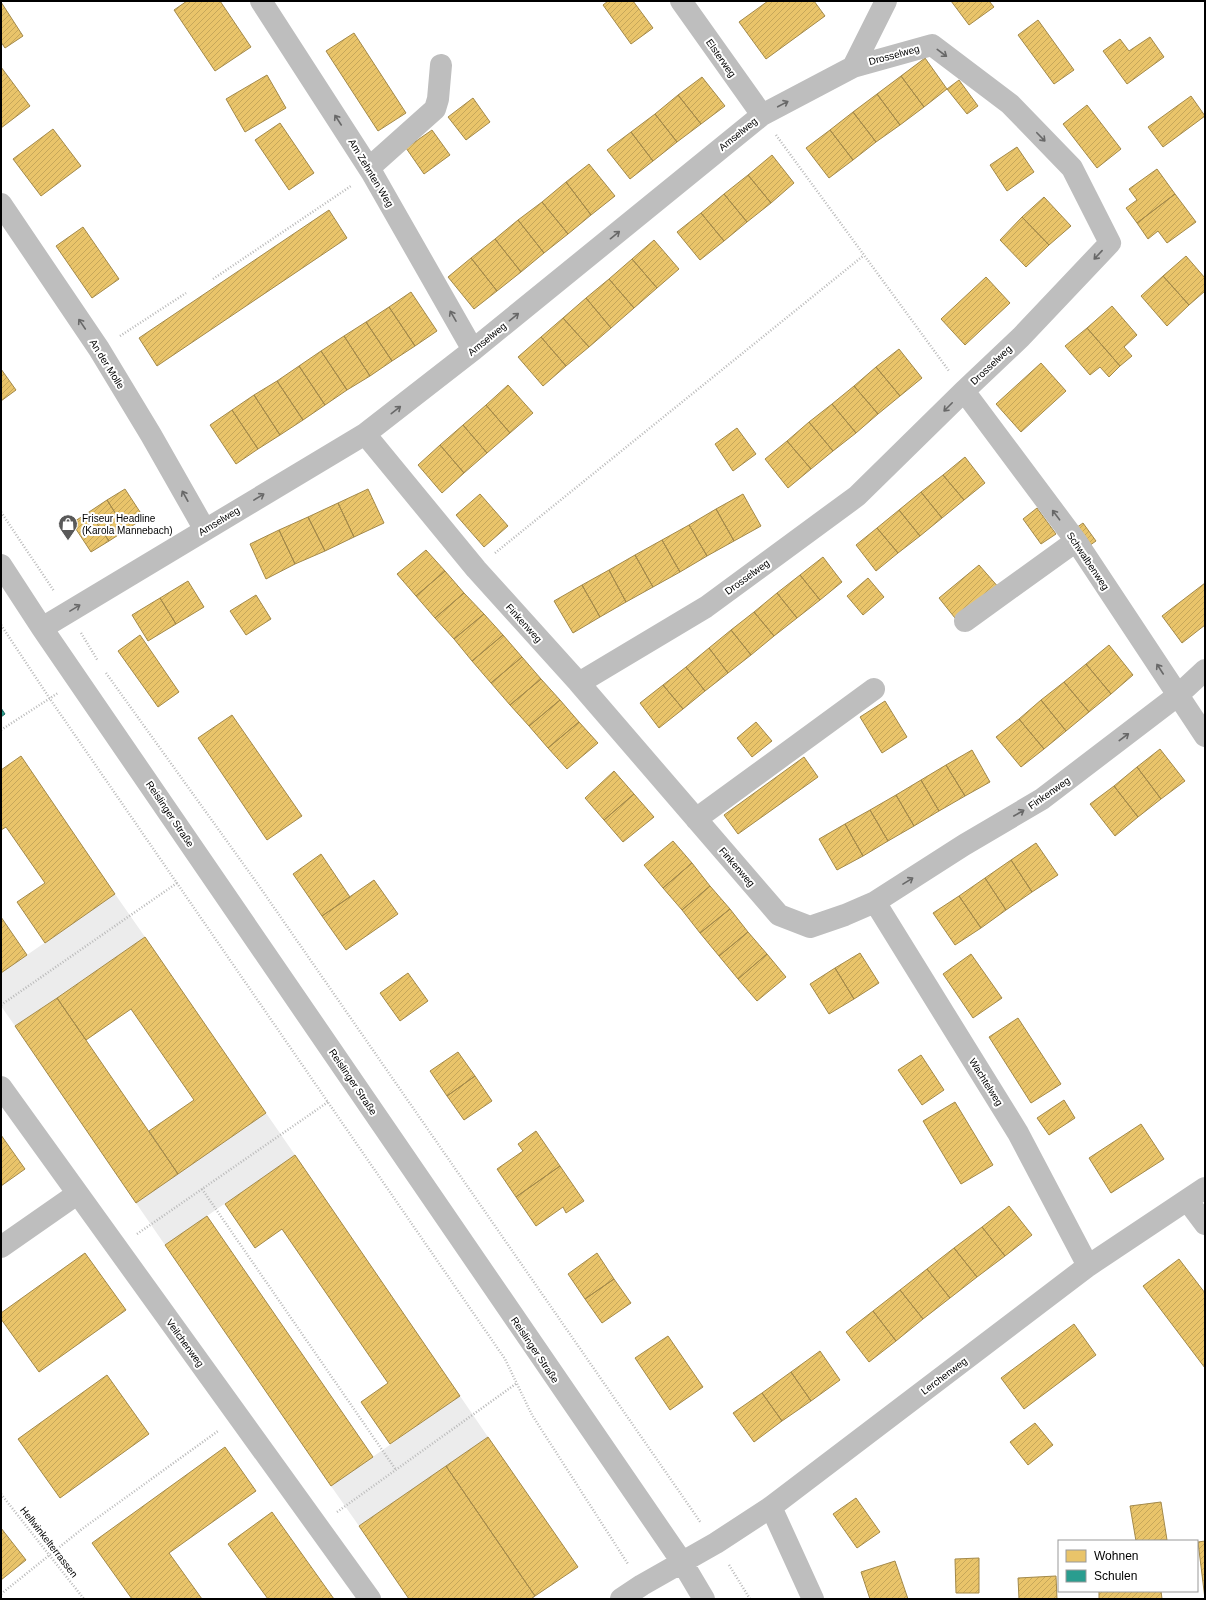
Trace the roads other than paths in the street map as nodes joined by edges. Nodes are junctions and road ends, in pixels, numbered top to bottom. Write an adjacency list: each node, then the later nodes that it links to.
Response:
1 (261, 1): 7 (street, Am Zehnten Weg, one-way to 1)
2 (681, 1): 6 (street, Elsterweg)
3 (886, 1): 5 (street)
4 (441, 65): 7 (street)
5 (853, 66): 6 (street, Amselweg, one-way to 5); 10 (street, Drosselweg, one-way to 10)
6 (762, 115): 9 (street, Amselweg, one-way to 6)
7 (370, 170): 9 (street, Am Zehnten Weg, one-way to 7)
8 (1, 204): 12 (street, An der Molle, one-way to 8)
9 (473, 350): 11 (street, Amselweg, one-way to 9)
10 (964, 391): 13 (street, Schwalbenweg, one-way to 10); 18 (street, Drosselweg, one-way to 18)
11 (365, 434): 12 (street, Amselweg, one-way to 11); 18 (street, Finkenweg)
12 (205, 530): 16 (street, Amselweg, one-way to 12)
13 (1076, 541): 15 (street); 20 (street, Schwalbenweg, one-way to 13)
14 (1, 565): 16 (street, Reislinger Straße)
15 (965, 622)
16 (42, 628): 32 (street, Reislinger Straße)
17 (1205, 670): 20 (street, Finkenweg)
18 (579, 683): 22 (street, Finkenweg)
19 (874, 689): 22 (street)
20 (1177, 696): 21 (street, Schwalbenweg); 23 (street, Finkenweg, one-way to 20)
21 (1205, 736)
22 (696, 819): 23 (street, Finkenweg)
23 (875, 902): 30 (street, Wachtelweg)
24 (1, 1087): 26 (street, Veilchenweg)
25 (1205, 1188): 27 (street, Lerchenweg)
26 (77, 1194): 29 (street); 33 (street, Veilchenweg)
27 (1187, 1200): 28 (street); 30 (street, Lerchenweg)
28 (1205, 1224)
29 (1, 1247)
30 (1088, 1266): 31 (street, Lerchenweg)
31 (771, 1507): 32 (street, Lerchenweg); 36 (street)
32 (682, 1562): 34 (street); 35 (street, Reislinger Straße)
33 (370, 1599)
34 (621, 1599)
35 (704, 1599)
36 (813, 1599)

